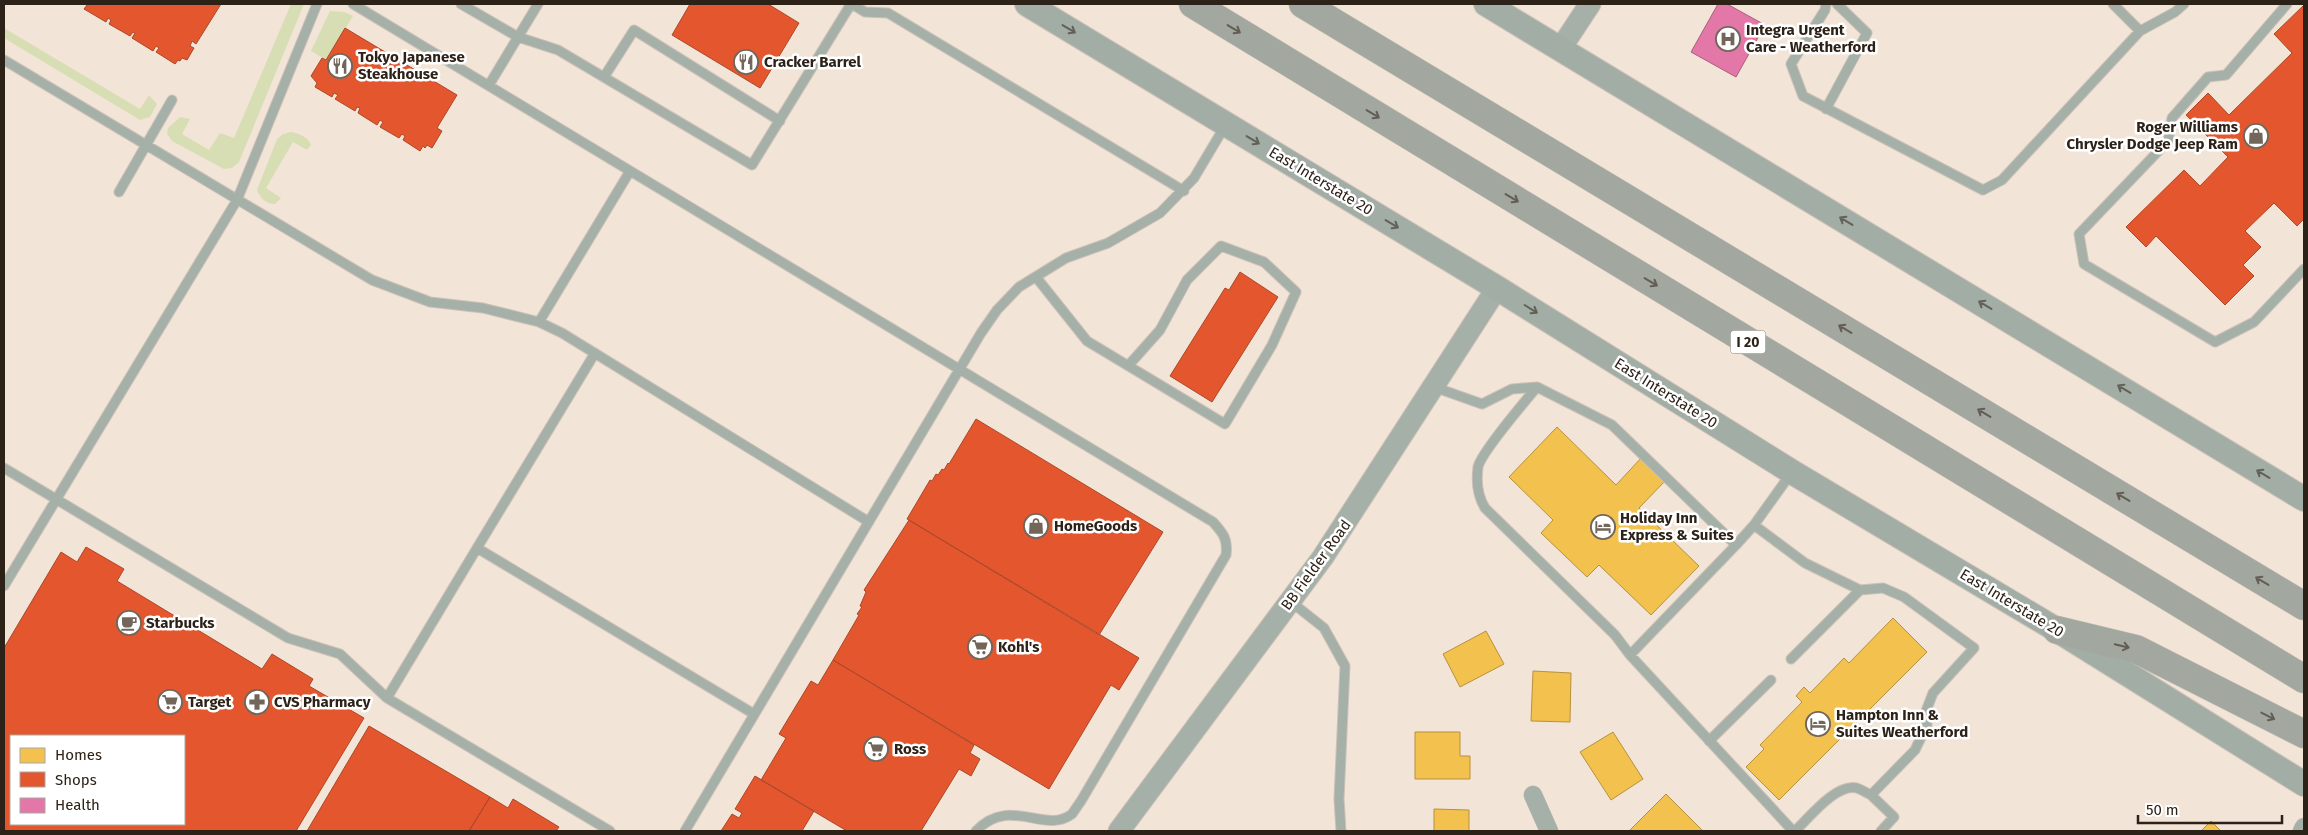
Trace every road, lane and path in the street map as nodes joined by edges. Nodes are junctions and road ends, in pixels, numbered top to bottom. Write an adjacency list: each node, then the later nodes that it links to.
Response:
1 (317, 4): 30 (lane)
2 (353, 4): 21 (lane)
3 (461, 4): 17 (lane)
4 (538, 4): 17 (lane)
5 (851, 4): 24 (lane); 28 (lane)
6 (1027, 4): 25 (main road, East Interstate 20, one-way to 25)
7 (1193, 4): 55 (highway, I 20, one-way to 55)
8 (1303, 4): 51 (highway, one-way to 8)
9 (1486, 4): 18 (main road)
10 (1590, 4): 18 (street)
11 (1826, 4): 23 (lane)
12 (1837, 4): 23 (lane)
13 (2113, 4): 16 (lane)
14 (2184, 4): 16 (lane)
15 (2287, 4): 31 (lane)
16 (2140, 31): 23 (lane)
17 (518, 37): 20 (lane); 21 (lane)
18 (1561, 48): 42 (main road, one-way to 18)
19 (4, 60): 26 (lane)
20 (604, 77): 24 (lane); 24 (lane)
21 (489, 86): 27 (lane)
22 (172, 100): 26 (lane)
23 (1826, 109)
24 (780, 121)
25 (1227, 124): 28 (lane); 33 (main road, East Interstate 20, one-way to 33)
26 (145, 146): 29 (lane); 30 (lane)
27 (630, 171): 34 (lane); 37 (lane)
28 (1184, 191): 32 (lane)
29 (119, 192)
30 (237, 200): 34 (lane); 43 (lane)
31 (2304, 269)
32 (1036, 277): 36 (lane); 37 (lane)
33 (1497, 288): 38 (street, BB Fielder Road); 41 (main road, East Interstate 20, one-way to 41)
34 (539, 322): 35 (lane)
35 (594, 353): 44 (lane); 47 (lane)
36 (1128, 366): 36 (lane)
37 (959, 369): 44 (lane); 67 (lane)
38 (1434, 387): 39 (lane); 50 (street, BB Fielder Road)
39 (1537, 387): 46 (lane); 53 (lane)
40 (4, 468): 43 (lane)
41 (1792, 472): 45 (lane); 52 (main road, East Interstate 20)
42 (2304, 499)
43 (57, 500): 48 (lane); 57 (lane)
44 (869, 522): 58 (lane)
45 (1754, 525): 46 (lane); 49 (lane)
46 (1736, 545): 53 (lane)
47 (477, 548): 57 (lane); 58 (lane)
48 (4, 586)
49 (1860, 590): 54 (lane); 63 (lane)
50 (1290, 600): 68 (street, BB Fielder Road); 69 (lane)
51 (2304, 606)
52 (2058, 630): 59 (highway, one-way to 59); 61 (main road, East Interstate 20)
53 (1630, 655): 60 (lane)
54 (1791, 659)
55 (2304, 679)
56 (1771, 680): 60 (lane)
57 (387, 698): 65 (lane)
58 (754, 714): 66 (lane)
59 (2304, 734)
60 (1709, 741): 71 (lane)
61 (2304, 784)
62 (1534, 795): 70 (street)
63 (1872, 795): 71 (lane); 72 (lane)
64 (2304, 827): 73 (street)
65 (610, 831)
66 (685, 831)
67 (976, 831)
68 (1120, 831)
69 (1341, 831)
70 (1549, 831)
71 (1794, 831)
72 (1881, 831)
73 (2302, 831)

